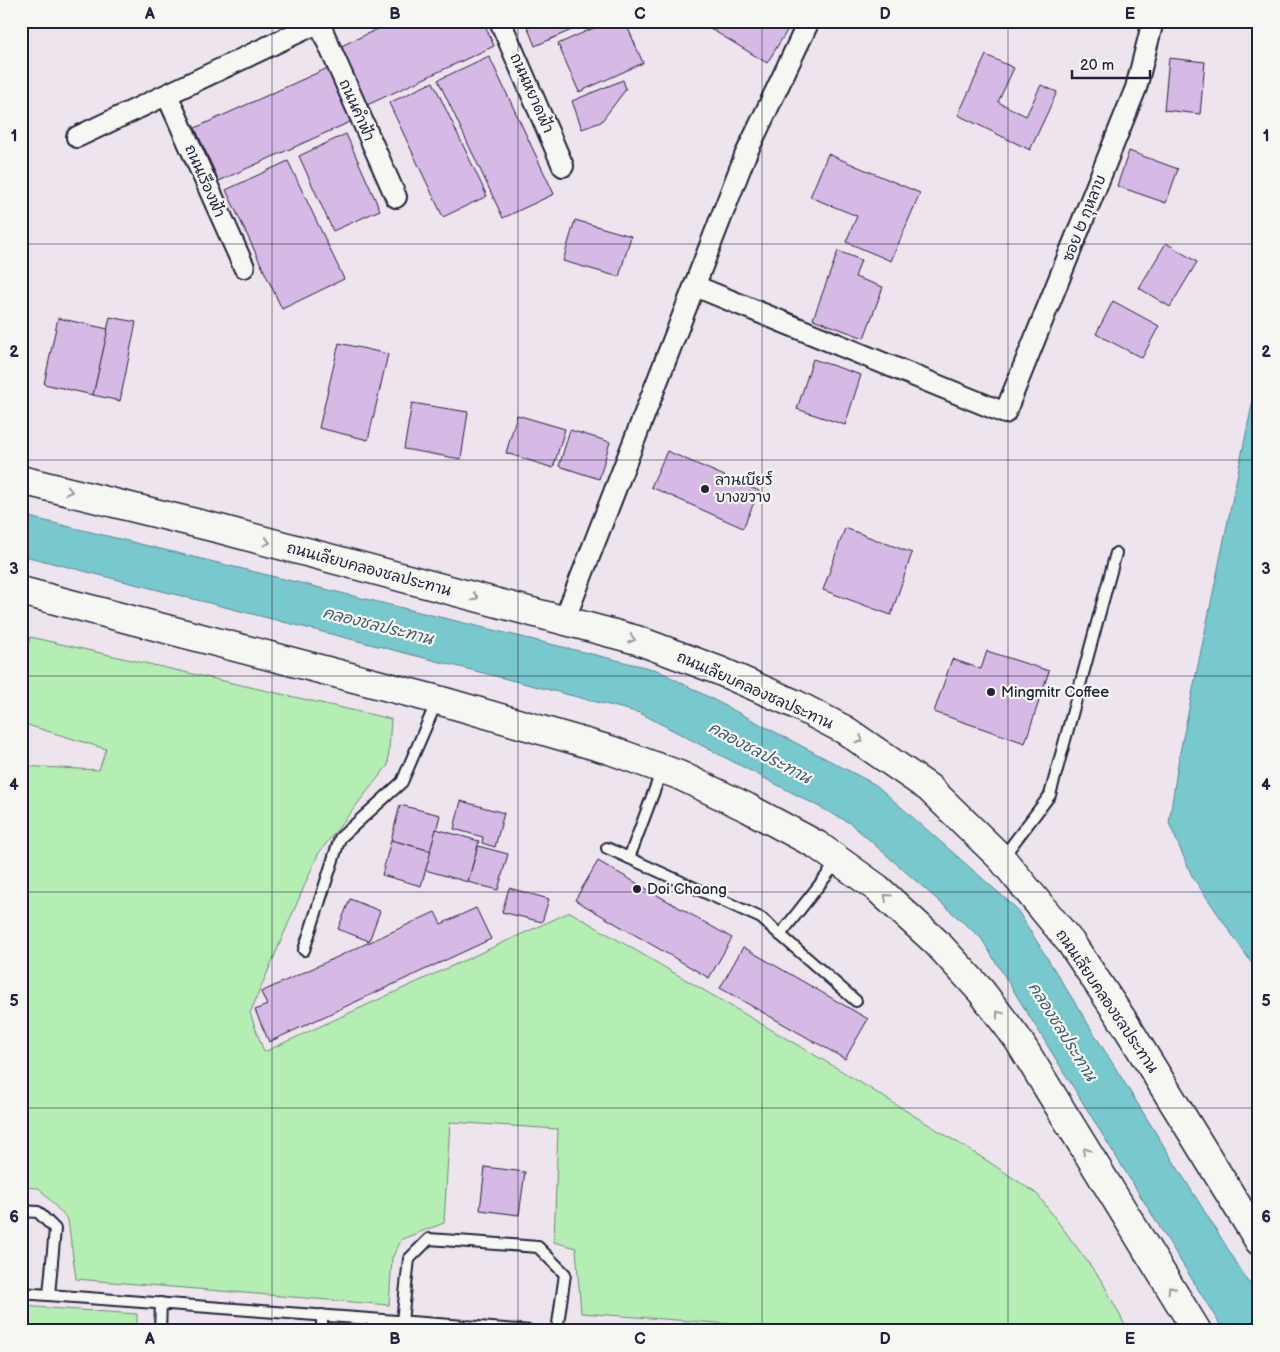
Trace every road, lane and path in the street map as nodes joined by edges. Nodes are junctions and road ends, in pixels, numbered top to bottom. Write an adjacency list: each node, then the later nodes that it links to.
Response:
1 (500, 21): 7 (street, ถนนหยาดฟ้า)
2 (809, 21): 10 (street)
3 (1153, 21): 10 (street, ซอย ๒ กุหลาบ)
4 (320, 22): 5 (street); 8 (street, ถนนคําฟ้า)
5 (166, 95): 6 (street); 9 (street, ถนนเรืองฟ้า)
6 (77, 137)
7 (563, 166)
8 (396, 197)
9 (244, 267)
10 (695, 286): 14 (street)
11 (21, 480): 14 (main road, ถนนเลียบคลองชลประทาน, one-way to 14)
12 (1116, 552): 19 (lane)
13 (21, 591): 15 (main road)
14 (564, 621): 19 (main road, ถนนเลียบคลองชลประทาน, one-way to 19)
15 (438, 700): 16 (main road); 22 (lane)
16 (662, 769): 18 (lane); 20 (main road)
17 (607, 848): 18 (lane)
18 (629, 858): 21 (lane)
19 (1002, 859): 25 (main road, ถนนเลียบคลองชลประทาน)
20 (839, 860): 21 (lane); 35 (main road, one-way to 20)
21 (780, 935): 23 (lane)
22 (304, 950)
23 (856, 1000)
24 (21, 1211): 27 (lane)
25 (1259, 1241)
26 (21, 1292): 27 (lane)
27 (49, 1295): 28 (lane)
28 (161, 1303): 29 (lane); 31 (lane)
29 (322, 1315): 30 (lane); 32 (lane)
30 (402, 1321): 33 (lane); 34 (lane)
31 (160, 1331)
32 (322, 1331)
33 (531, 1331)
34 (557, 1331)
35 (1197, 1331)

